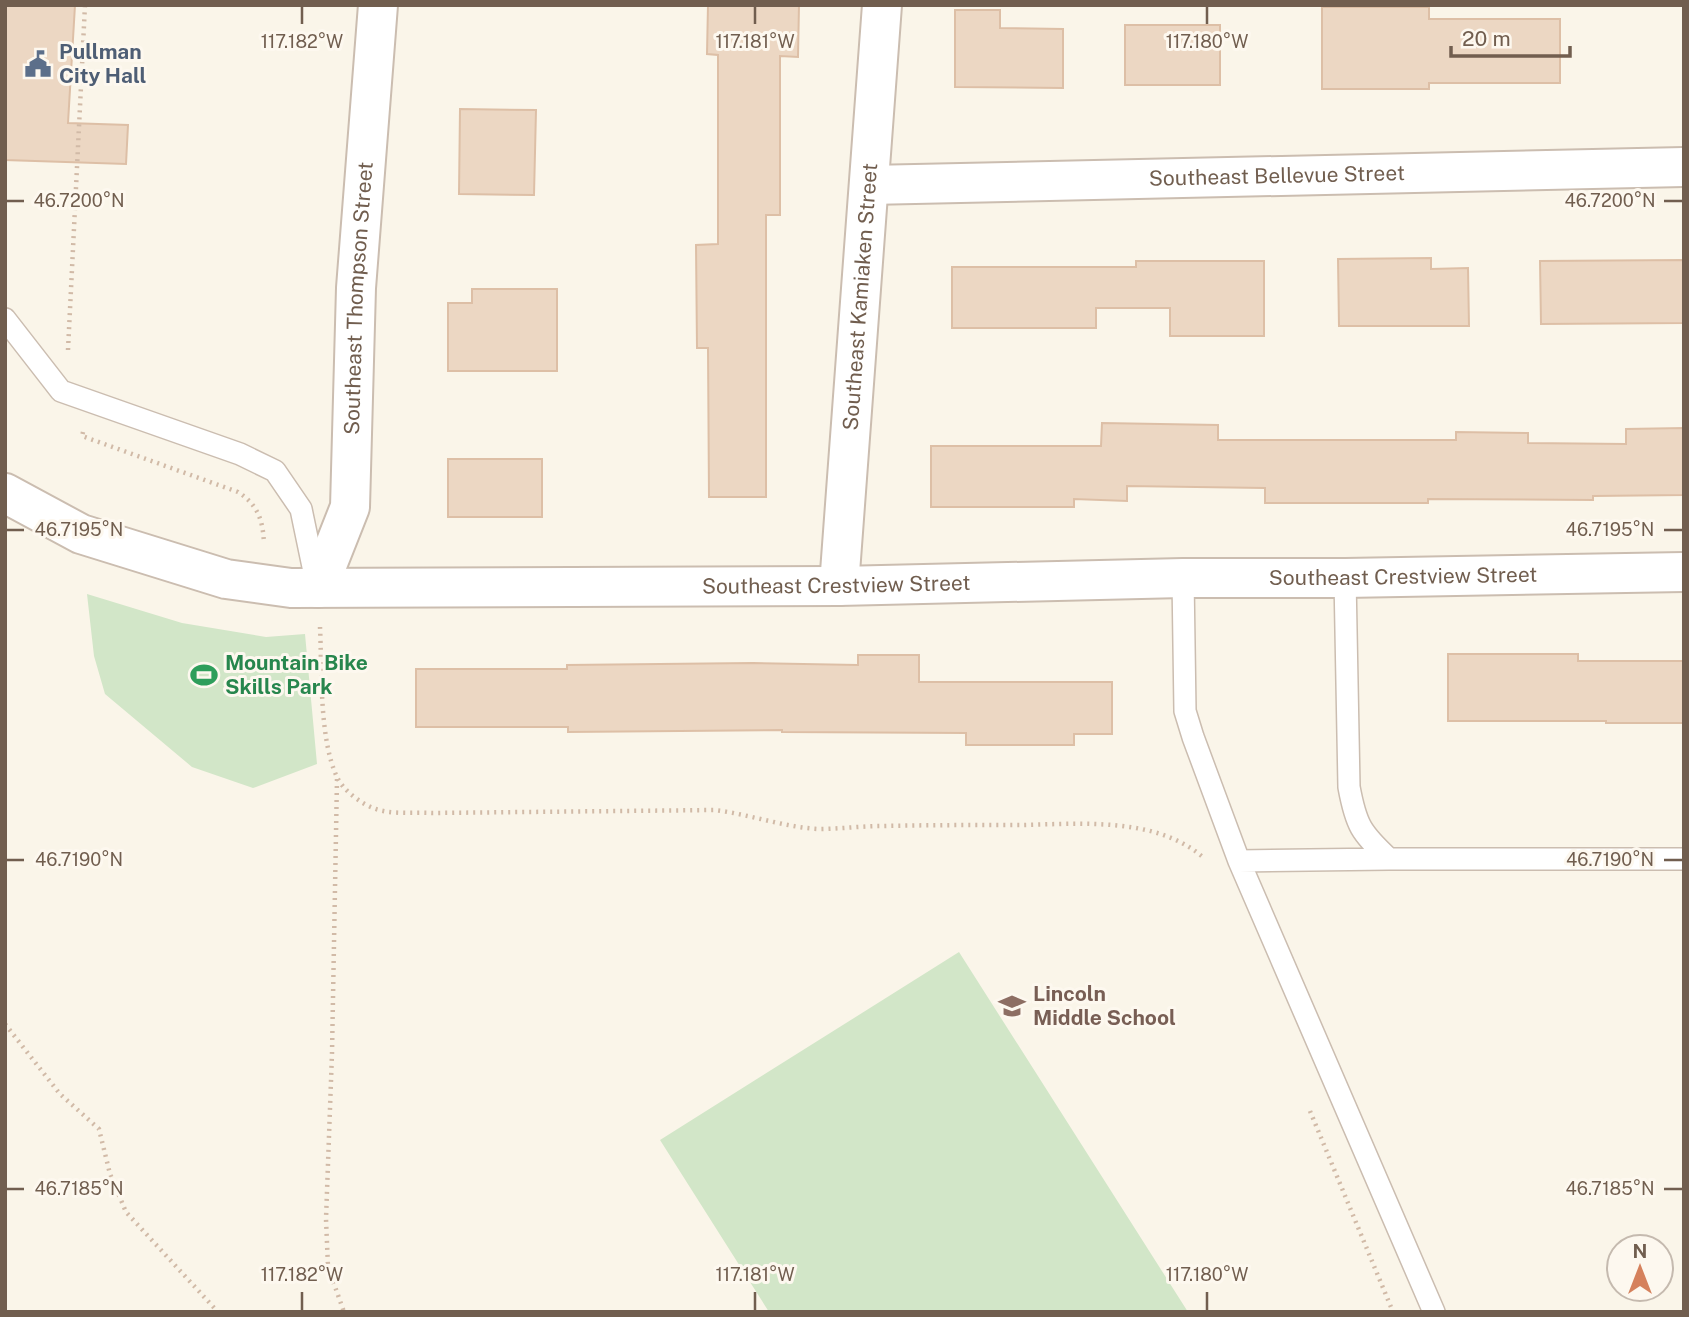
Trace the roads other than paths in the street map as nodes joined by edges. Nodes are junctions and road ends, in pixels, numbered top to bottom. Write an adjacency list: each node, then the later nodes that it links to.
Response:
1 (378, 5): 11 (street, Southeast Thompson Street)
2 (882, 5): 4 (street, Southeast Kamiaken Street)
3 (1684, 167): 4 (street, Southeast Bellevue Street)
4 (869, 185): 10 (street, Southeast Kamiaken Street)
5 (5, 319): 11 (lane)
6 (5, 493): 11 (street, Southeast Crestview Street)
7 (1684, 572): 9 (street, Southeast Crestview Street)
8 (1182, 578): 9 (street, Southeast Crestview Street); 10 (street, Southeast Crestview Street); 14 (lane)
9 (1345, 578): 12 (lane)
10 (839, 586): 11 (street, Southeast Crestview Street)
11 (318, 588)
12 (1390, 859): 13 (lane); 14 (lane)
13 (1684, 859)
14 (1239, 861): 15 (lane)
15 (1434, 1312)

